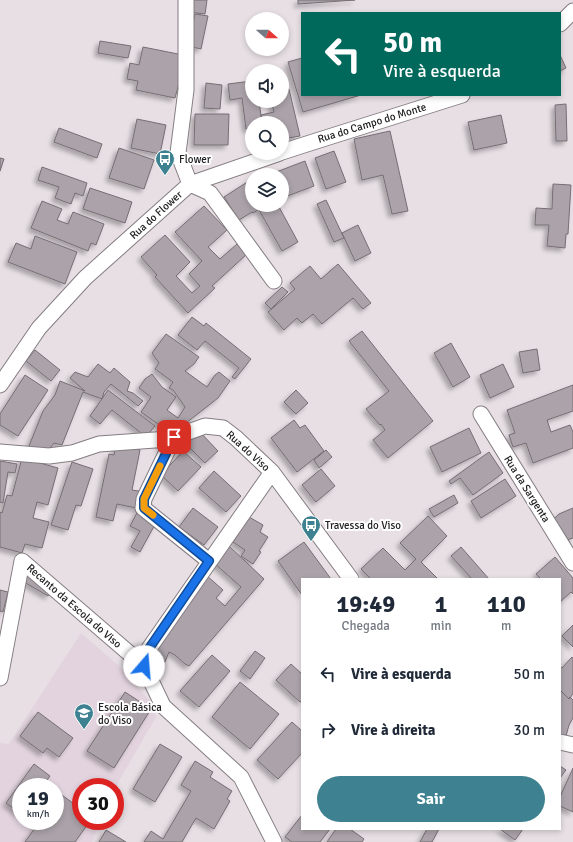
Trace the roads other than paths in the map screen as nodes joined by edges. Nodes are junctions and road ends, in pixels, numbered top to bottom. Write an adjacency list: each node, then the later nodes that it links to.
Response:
1 (186, 0): 7 (street, Rua do Flower)
2 (573, 11): 3 (street)
3 (561, 23)
4 (459, 96): 5 (street, Rua do Campo do Monte)
5 (289, 150)
6 (260, 160): 7 (street, Rua do Campo do Monte)
7 (190, 184): 8 (street); 9 (street, Rua do Flower)
8 (274, 281)
9 (0, 385)
10 (481, 414): 15 (street, Rua da Sargenta)
11 (174, 437): 12 (street, Rua do Viso); 13 (street, Rua do Viso); 14 (street)
12 (0, 452)
13 (272, 472): 14 (street); 16 (street, Rua do Viso)
14 (209, 561): 17 (street)
15 (573, 563)
16 (350, 578)
17 (144, 666): 18 (street, Recanto da Escola do Viso); 21 (street)
18 (0, 678)
19 (561, 742): 20 (street)
20 (573, 745)
21 (274, 842)

